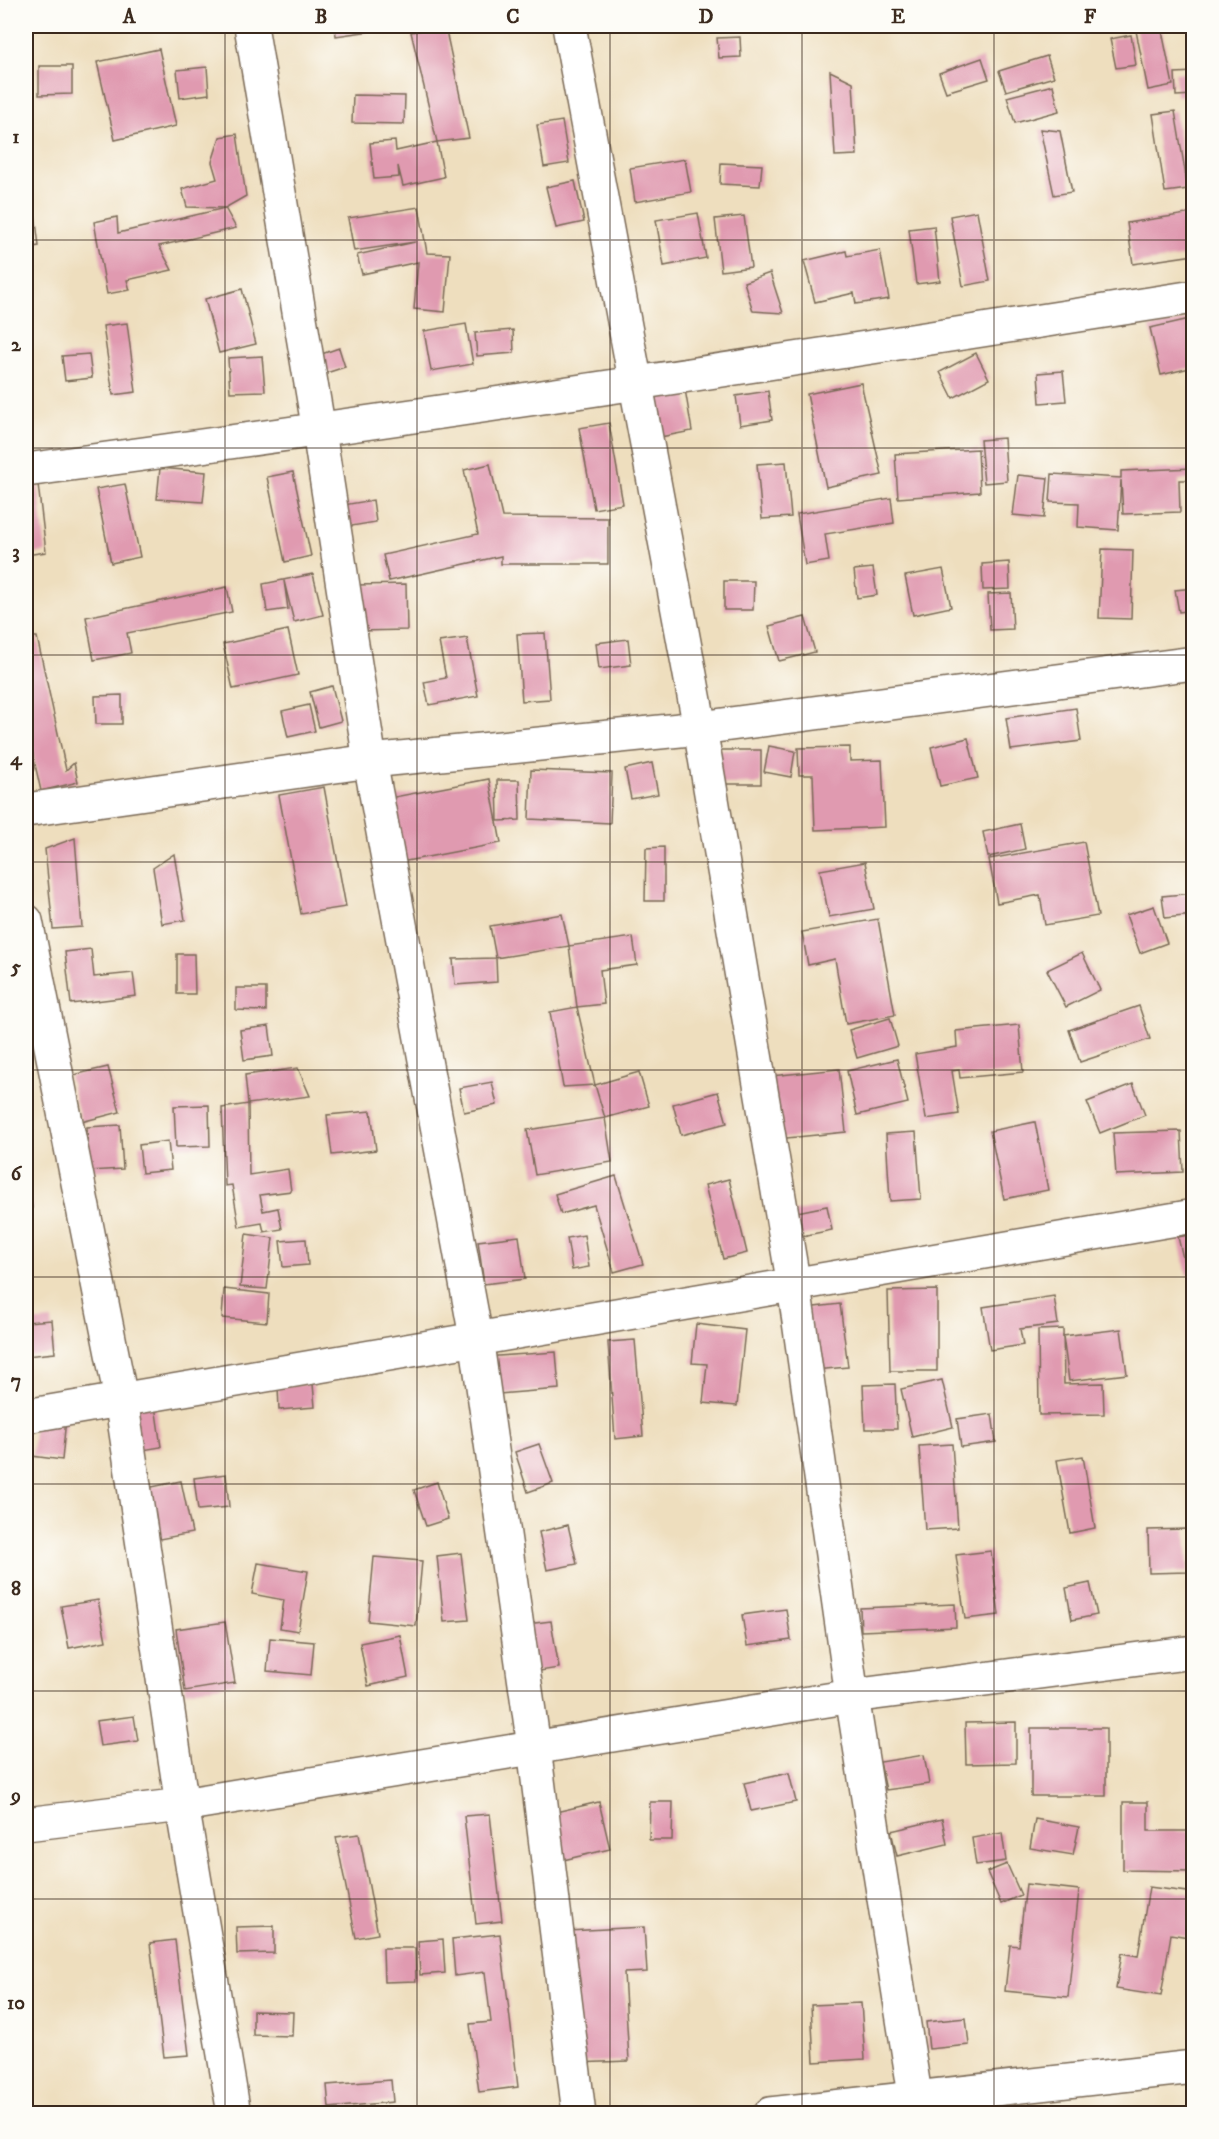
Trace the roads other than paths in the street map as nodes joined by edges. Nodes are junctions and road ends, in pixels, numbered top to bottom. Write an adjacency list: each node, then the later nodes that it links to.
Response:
1 (251, 26): 5 (street)
2 (570, 26): 4 (street)
3 (1194, 297): 4 (street)
4 (637, 384): 5 (street); 8 (street)
5 (319, 431): 6 (street); 9 (street)
6 (26, 470)
7 (1194, 663): 8 (street)
8 (700, 728): 9 (street); 13 (street)
9 (370, 761): 10 (street); 14 (street)
10 (26, 810)
11 (26, 921): 15 (street)
12 (1194, 1216): 13 (street)
13 (794, 1286): 14 (street); 18 (street)
14 (476, 1337): 15 (street); 19 (street)
15 (121, 1399): 16 (street); 20 (street)
16 (26, 1416)
17 (1194, 1652): 18 (street)
18 (852, 1696): 19 (street); 23 (street)
19 (534, 1747): 20 (street); 25 (street)
20 (182, 1804): 21 (street); 24 (street)
21 (26, 1824)
22 (1194, 2067): 23 (street)
23 (917, 2105): 26 (street)
24 (234, 2114)
25 (579, 2114)
26 (770, 2114)

